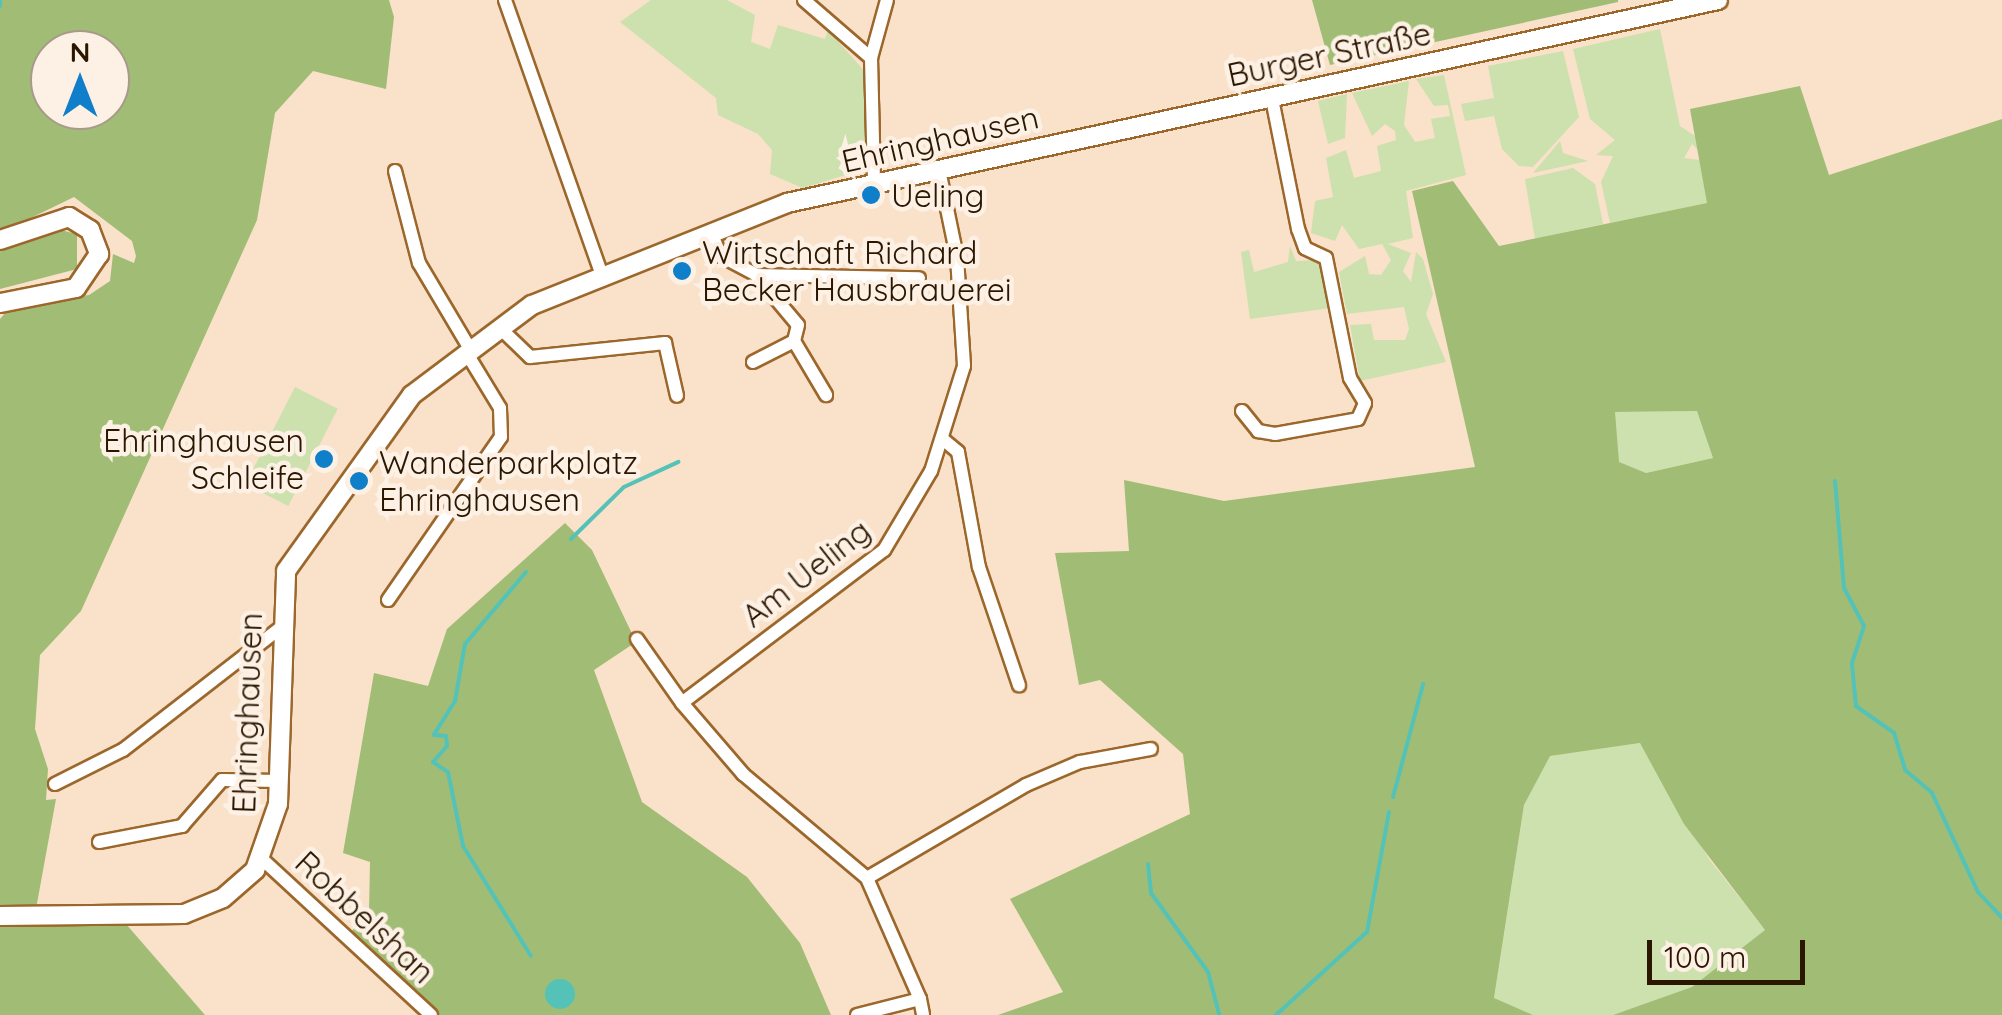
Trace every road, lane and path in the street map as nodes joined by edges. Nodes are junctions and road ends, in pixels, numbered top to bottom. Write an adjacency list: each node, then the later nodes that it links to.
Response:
1 (505, 0): 14 (street)
2 (804, 0): 5 (street)
3 (886, 0): 5 (street)
4 (1718, 0): 6 (main road, Burger Straße)
5 (871, 58): 10 (street)
6 (1272, 99): 7 (main road, Burger Straße); 23 (street)
7 (1186, 115): 9 (main road, Ehringhausen)
8 (395, 170): 19 (street)
9 (939, 170): 10 (main road, Ehringhausen); 24 (street, Am Ueling)
10 (874, 185): 11 (main road, Ehringhausen)
11 (712, 235): 13 (street); 14 (main road, Ehringhausen)
12 (0, 240): 16 (main road)
13 (756, 275): 15 (street); 18 (street)
14 (603, 278): 17 (main road, Ehringhausen)
15 (919, 278)
16 (0, 303)
17 (500, 328): 19 (main road, Ehringhausen); 22 (street)
18 (794, 341): 20 (street); 21 (street)
19 (468, 351): 25 (street); 26 (main road, Ehringhausen)
20 (753, 362)
21 (826, 395)
22 (677, 396)
23 (1242, 412)
24 (945, 441): 28 (street); 29 (street, Am Ueling)
25 (388, 600)
26 (280, 628): 31 (main road, Ehringhausen); 32 (street)
27 (637, 639): 29 (street)
28 (1019, 685)
29 (682, 703): 35 (street)
30 (1151, 749): 35 (street)
31 (279, 781): 33 (street); 34 (main road, Ehringhausen)
32 (54, 784)
33 (100, 842)
34 (262, 859): 36 (main road, Ehringhausen); 38 (street, Robbelshan)
35 (867, 878): 37 (street)
36 (0, 916)
37 (920, 999): 39 (street); 40 (street)
38 (431, 1015)
39 (857, 1015)
40 (923, 1015)

